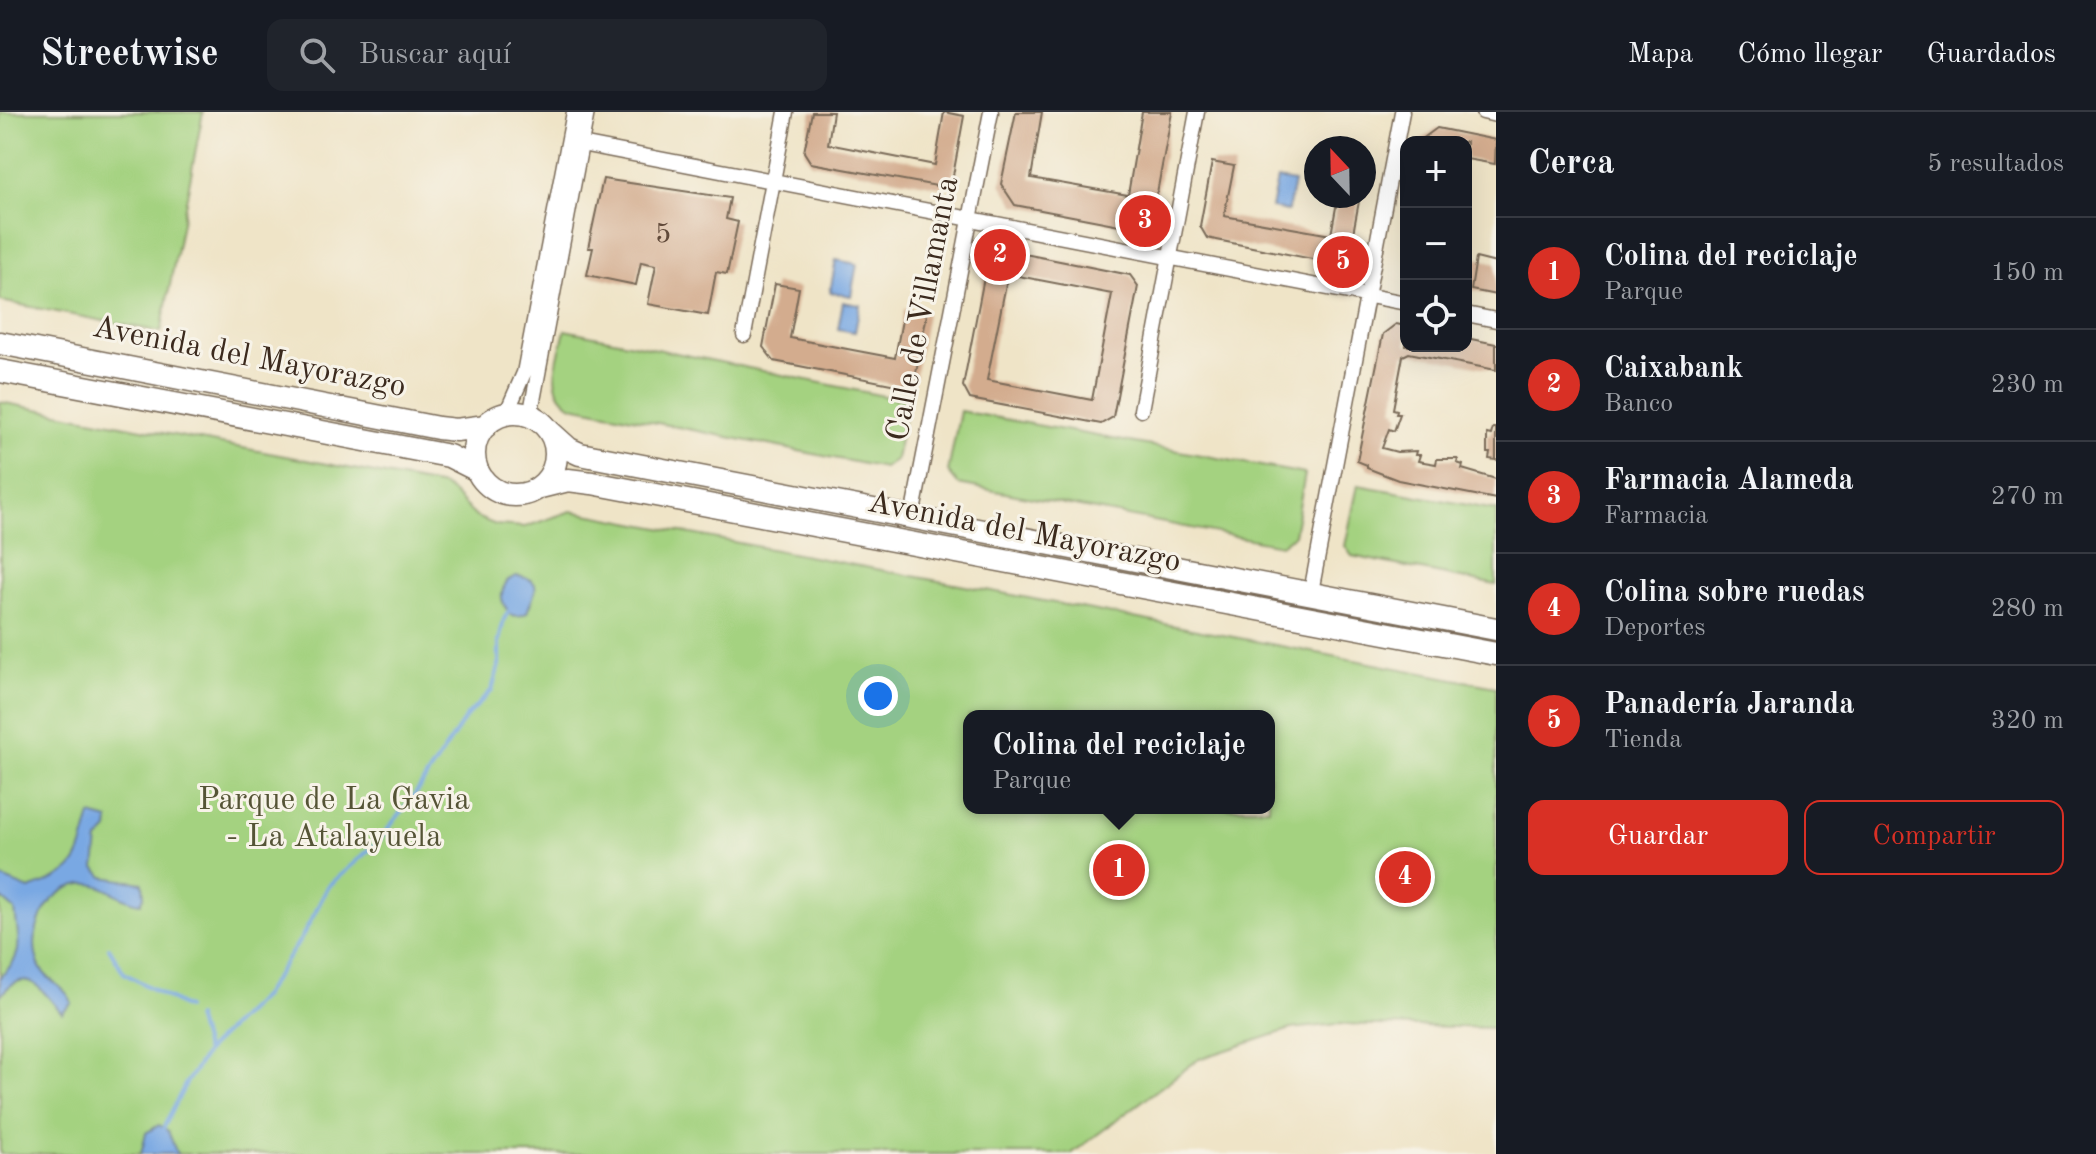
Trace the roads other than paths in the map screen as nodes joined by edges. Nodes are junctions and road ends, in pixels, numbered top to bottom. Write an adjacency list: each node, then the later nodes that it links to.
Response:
1 (574, 112): 21 (street)
2 (587, 112): 9 (street)
3 (786, 112): 10 (street)
4 (991, 112): 11 (street, Calle de Villamanta)
5 (1197, 112): 12 (street)
6 (1402, 112): 13 (street)
7 (1483, 112): 8 (street)
8 (1496, 115)
9 (581, 144): 10 (street); 22 (street)
10 (773, 181): 11 (street); 17 (street)
11 (970, 219): 12 (street); 26 (street, Calle de Villamanta)
12 (1170, 257): 13 (street); 20 (street)
13 (1366, 295): 14 (street); 27 (street)
14 (1400, 302)
15 (1472, 315): 16 (street)
16 (1496, 320)
17 (744, 335)
18 (0, 343): 23 (main road, Avenida del Mayorazgo)
19 (0, 371): 24 (main road, Avenida del Mayorazgo)
20 (1141, 410)
21 (506, 414): 22 (main road); 23 (main road)
22 (541, 424): 25 (main road); 26 (main road, Avenida del Mayorazgo)
23 (486, 426): 24 (main road)
24 (477, 470): 25 (main road)
25 (540, 487): 29 (main road, Avenida del Mayorazgo)
26 (912, 517): 27 (main road, Avenida del Mayorazgo)
27 (1311, 592): 28 (main road, Avenida del Mayorazgo)
28 (1496, 629)
29 (1496, 654)

